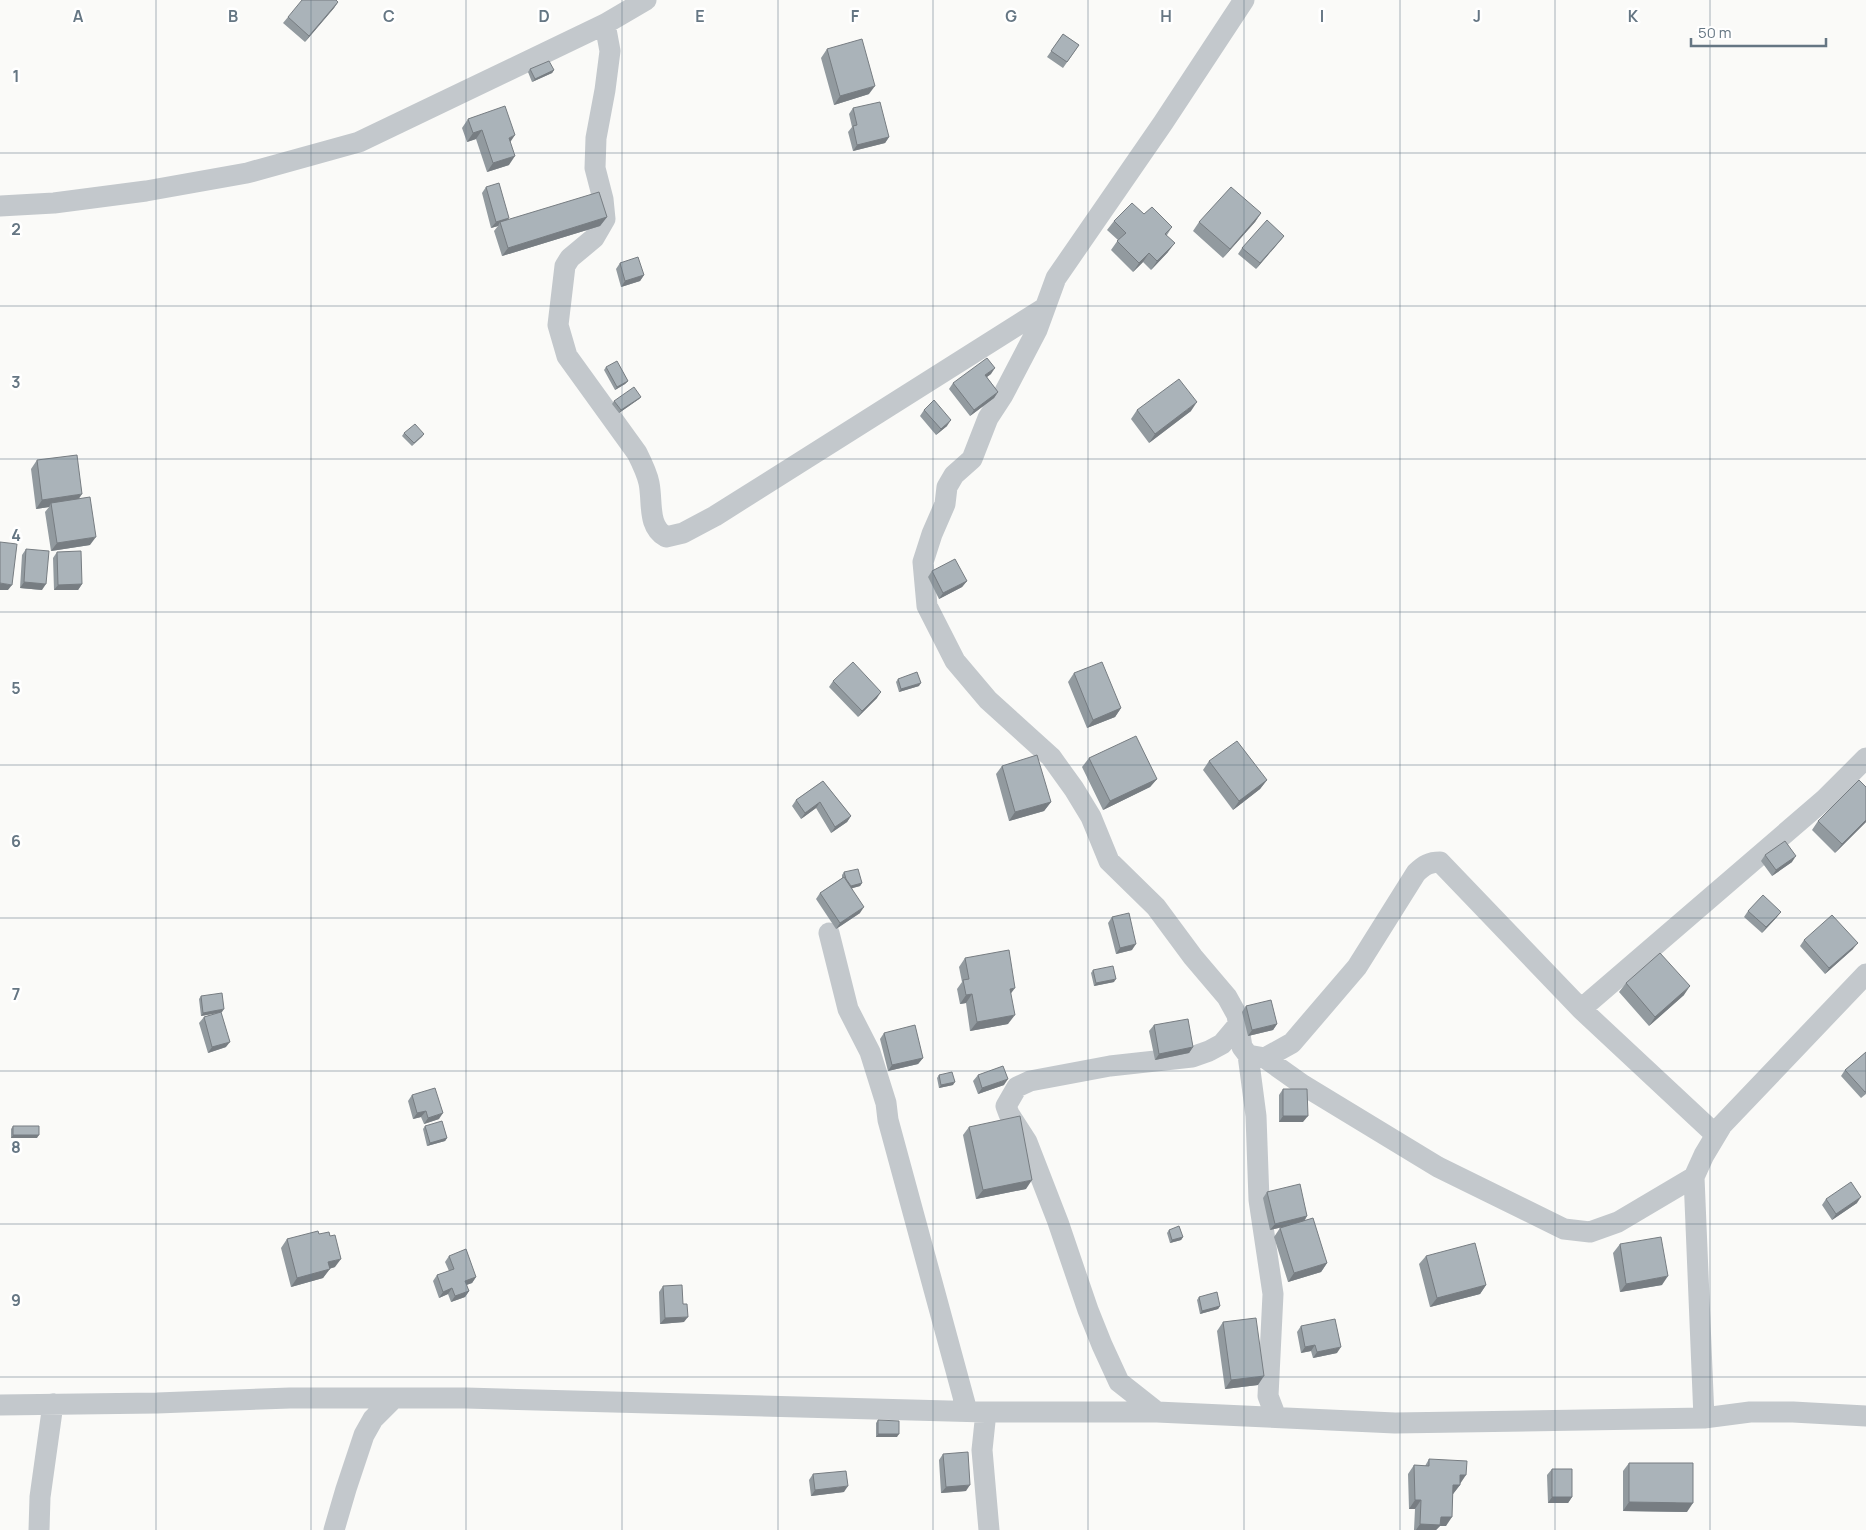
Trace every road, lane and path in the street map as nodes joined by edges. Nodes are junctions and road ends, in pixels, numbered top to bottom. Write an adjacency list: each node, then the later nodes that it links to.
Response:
1 (646, 0): 3 (street)
2 (1244, 0): 5 (street)
3 (606, 24): 4 (street); 5 (street)
4 (0, 206)
5 (1044, 309): 10 (street)
6 (1866, 758): 9 (street)
7 (829, 933): 17 (street)
8 (1866, 974): 12 (street)
9 (1581, 1010): 11 (street); 12 (street)
10 (1238, 1025): 11 (street); 18 (street)
11 (1257, 1056): 13 (street); 20 (street)
12 (1716, 1135): 13 (street)
13 (1694, 1177): 21 (street)
14 (393, 1399): 15 (street); 17 (street); 23 (street)
15 (53, 1404): 16 (street); 22 (street)
16 (0, 1405)
17 (977, 1412): 18 (street); 24 (street)
18 (1157, 1412): 20 (street)
19 (1866, 1416): 21 (street)
20 (1276, 1417): 21 (street)
21 (1704, 1418)
22 (39, 1530)
23 (334, 1530)
24 (989, 1530)

